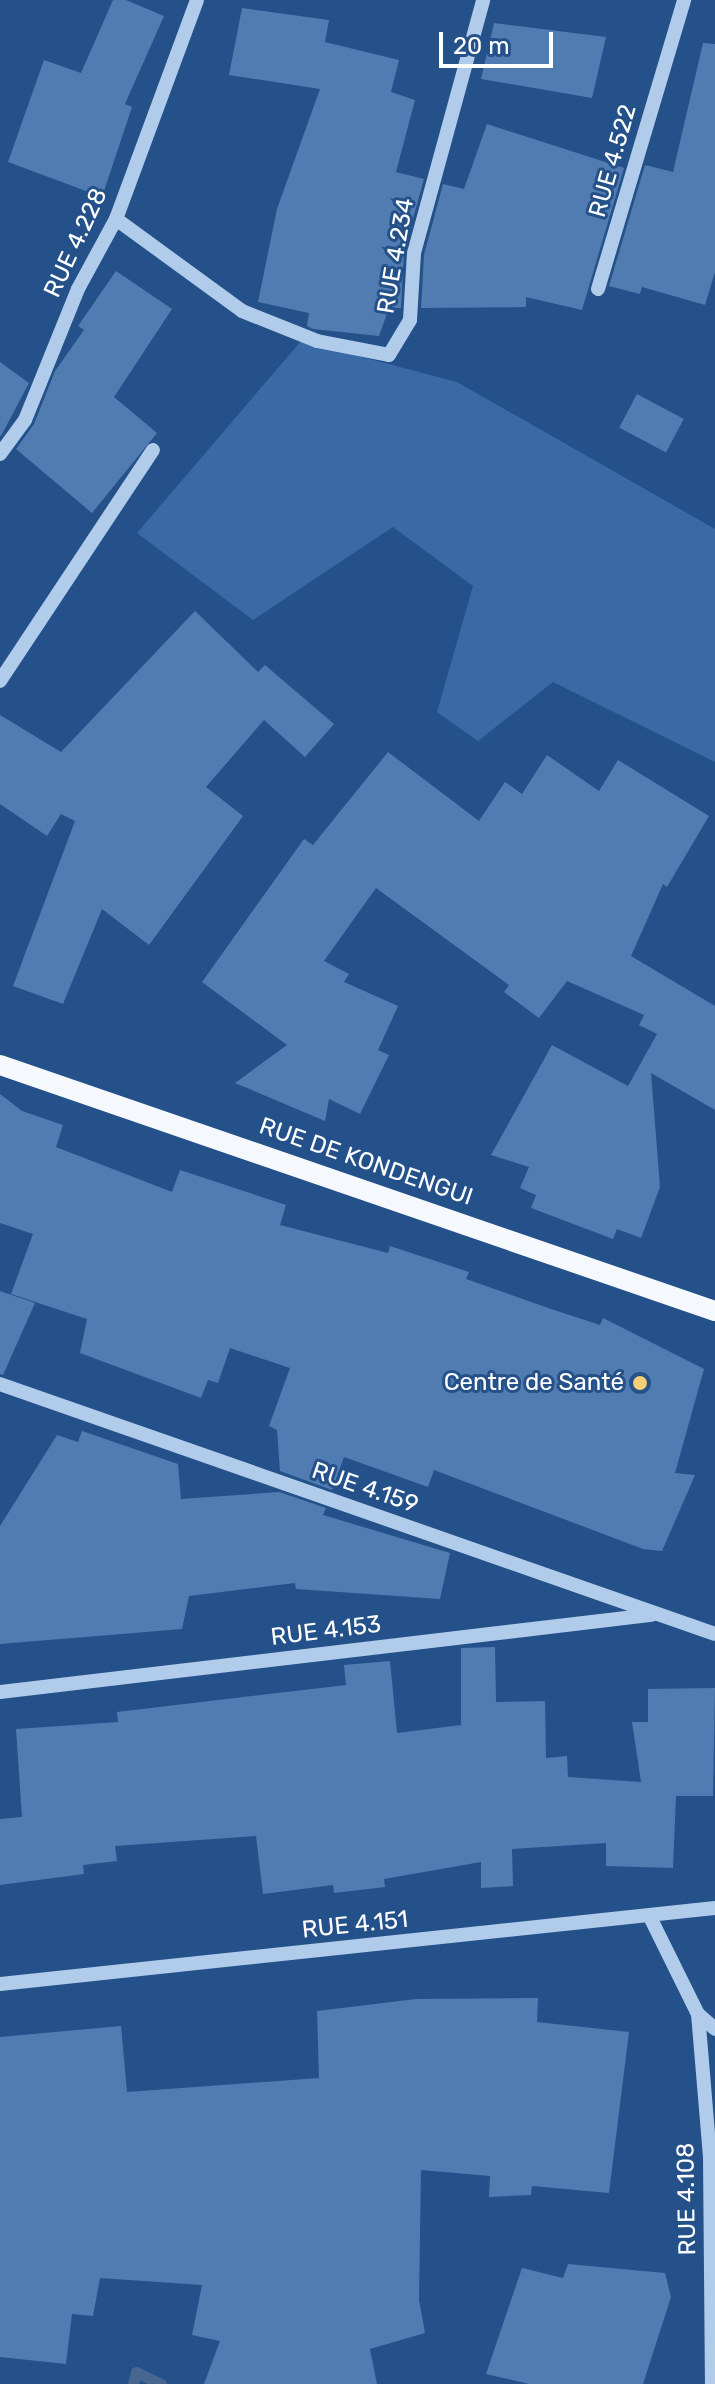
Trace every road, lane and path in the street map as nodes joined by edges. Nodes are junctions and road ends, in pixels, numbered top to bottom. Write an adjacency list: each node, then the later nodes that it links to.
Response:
1 (197, 0): 4 (street, RUE 4.228)
2 (483, 0): 4 (street, RUE 4.234)
3 (684, 0): 5 (street, RUE 4.522)
4 (116, 219): 7 (street, RUE 4.228)
5 (598, 289)
6 (153, 450): 8 (street)
7 (0, 454)
8 (0, 681)
9 (0, 1065): 10 (main road, RUE DE KONDENGUI)
10 (715, 1311)
11 (0, 1384): 12 (street, RUE 4.159)
12 (657, 1614): 13 (street, RUE 4.159); 14 (street, RUE 4.153)
13 (715, 1634)
14 (0, 1692)
15 (715, 1908): 16 (street, RUE 4.151)
16 (650, 1917): 17 (street, RUE 4.151); 18 (street)
17 (0, 1984)
18 (698, 2014): 19 (street); 20 (street, RUE 4.108)
19 (715, 2029)
20 (712, 2384)

